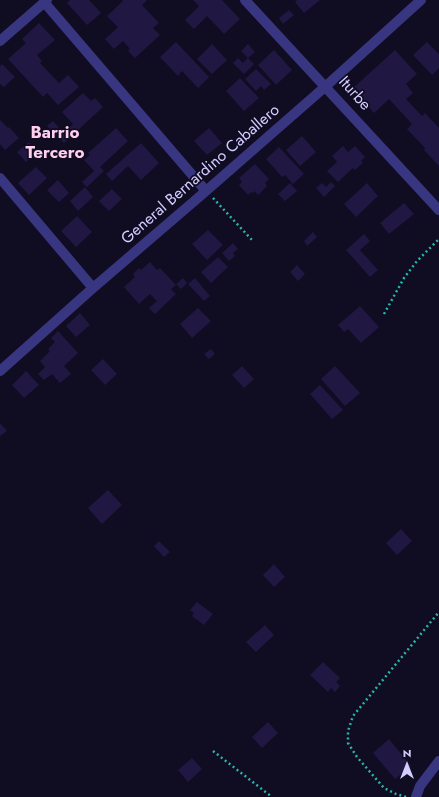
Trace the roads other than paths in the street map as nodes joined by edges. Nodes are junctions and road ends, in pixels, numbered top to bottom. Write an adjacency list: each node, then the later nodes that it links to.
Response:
1 (245, 0): 5 (street, Iturbe)
2 (421, 0): 5 (street, General Bernardino Caballero)
3 (45, 1): 4 (street); 7 (street)
4 (0, 41)
5 (326, 86): 7 (street, General Bernardino Caballero); 8 (street, Iturbe)
6 (0, 178): 9 (street)
7 (206, 191): 9 (street, General Bernardino Caballero)
8 (439, 210)
9 (93, 288): 10 (street, General Bernardino Caballero)
10 (0, 371)
11 (439, 761): 12 (street)
12 (416, 797)

